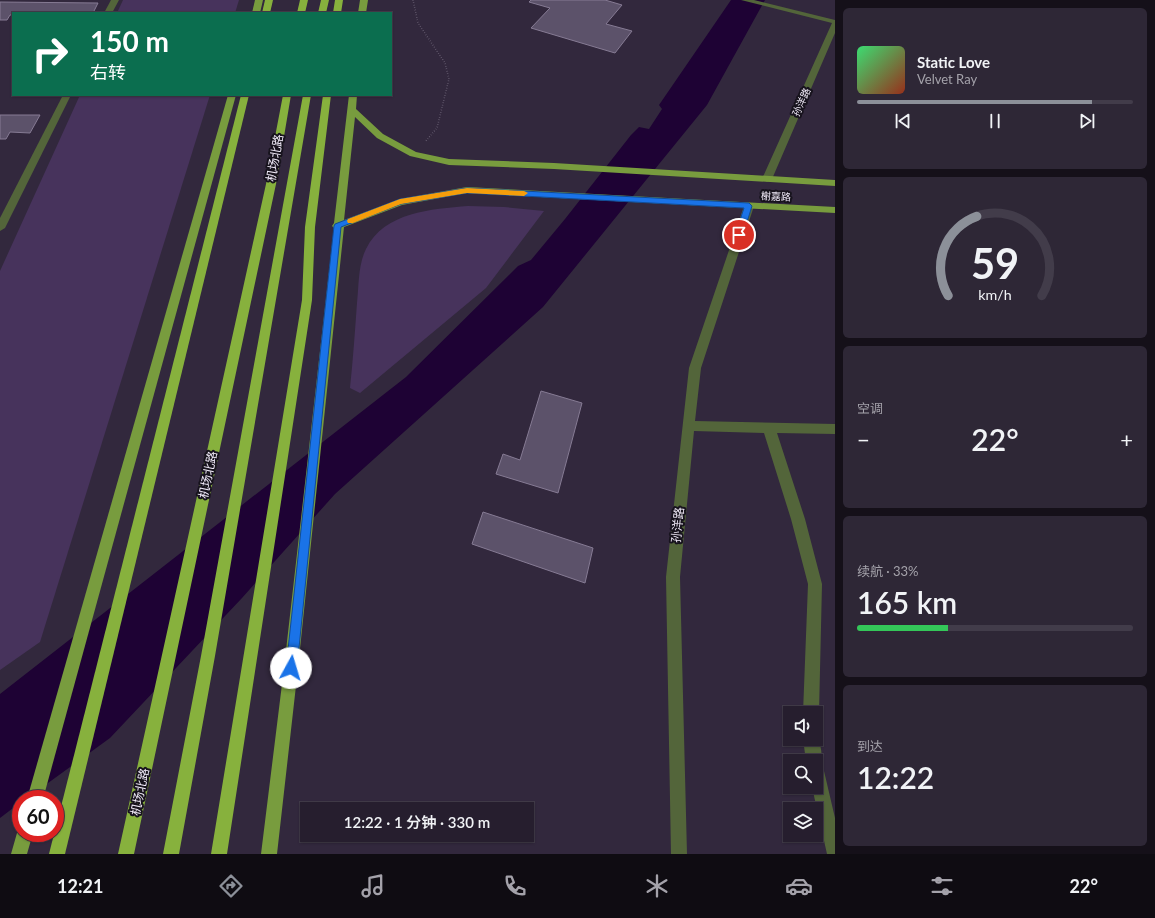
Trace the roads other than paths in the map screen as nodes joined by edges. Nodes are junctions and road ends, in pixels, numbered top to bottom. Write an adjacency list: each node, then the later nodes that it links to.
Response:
1 (115, 0): 9 (street)
2 (259, 0): 10 (main road)
3 (269, 0): 11 (highway)
4 (304, 0): 12 (highway)
5 (325, 0): 13 (highway)
6 (339, 0): 14 (highway)
7 (364, 0): 15 (main road)
8 (745, 0): 16 (street)
9 (109, 12)
10 (256, 12)
11 (266, 12)
12 (301, 12)
13 (322, 12)
14 (337, 12)
15 (362, 12)
16 (835, 23): 25 (street, 孙洋路)
17 (66, 96): 30 (street)
18 (232, 96): 35 (main road)
19 (245, 96): 39 (highway)
20 (287, 96): 40 (highway, 机场北路)
21 (307, 96): 41 (highway, 机场北路)
22 (326, 96): 42 (highway)
23 (353, 96): 24 (main road)
24 (351, 109): 25 (main road, 榭嘉路); 29 (main road)
25 (767, 179): 26 (main road, 榭嘉路)
26 (835, 183)
27 (749, 206): 28 (main road, 榭嘉路); 29 (main road, 榭嘉路); 31 (street, 孙洋路)
28 (835, 210)
29 (338, 226): 43 (main road)
30 (0, 228)
31 (689, 426): 32 (street); 44 (street, 孙洋路)
32 (769, 428): 33 (street); 34 (street)
33 (835, 429)
34 (811, 706)
35 (38, 790)
36 (821, 794): 45 (street)
37 (22, 842): 38 (main road)
38 (19, 854)
39 (57, 854)
40 (126, 854)
41 (171, 854)
42 (219, 854)
43 (269, 854)
44 (679, 854)
45 (835, 854)

